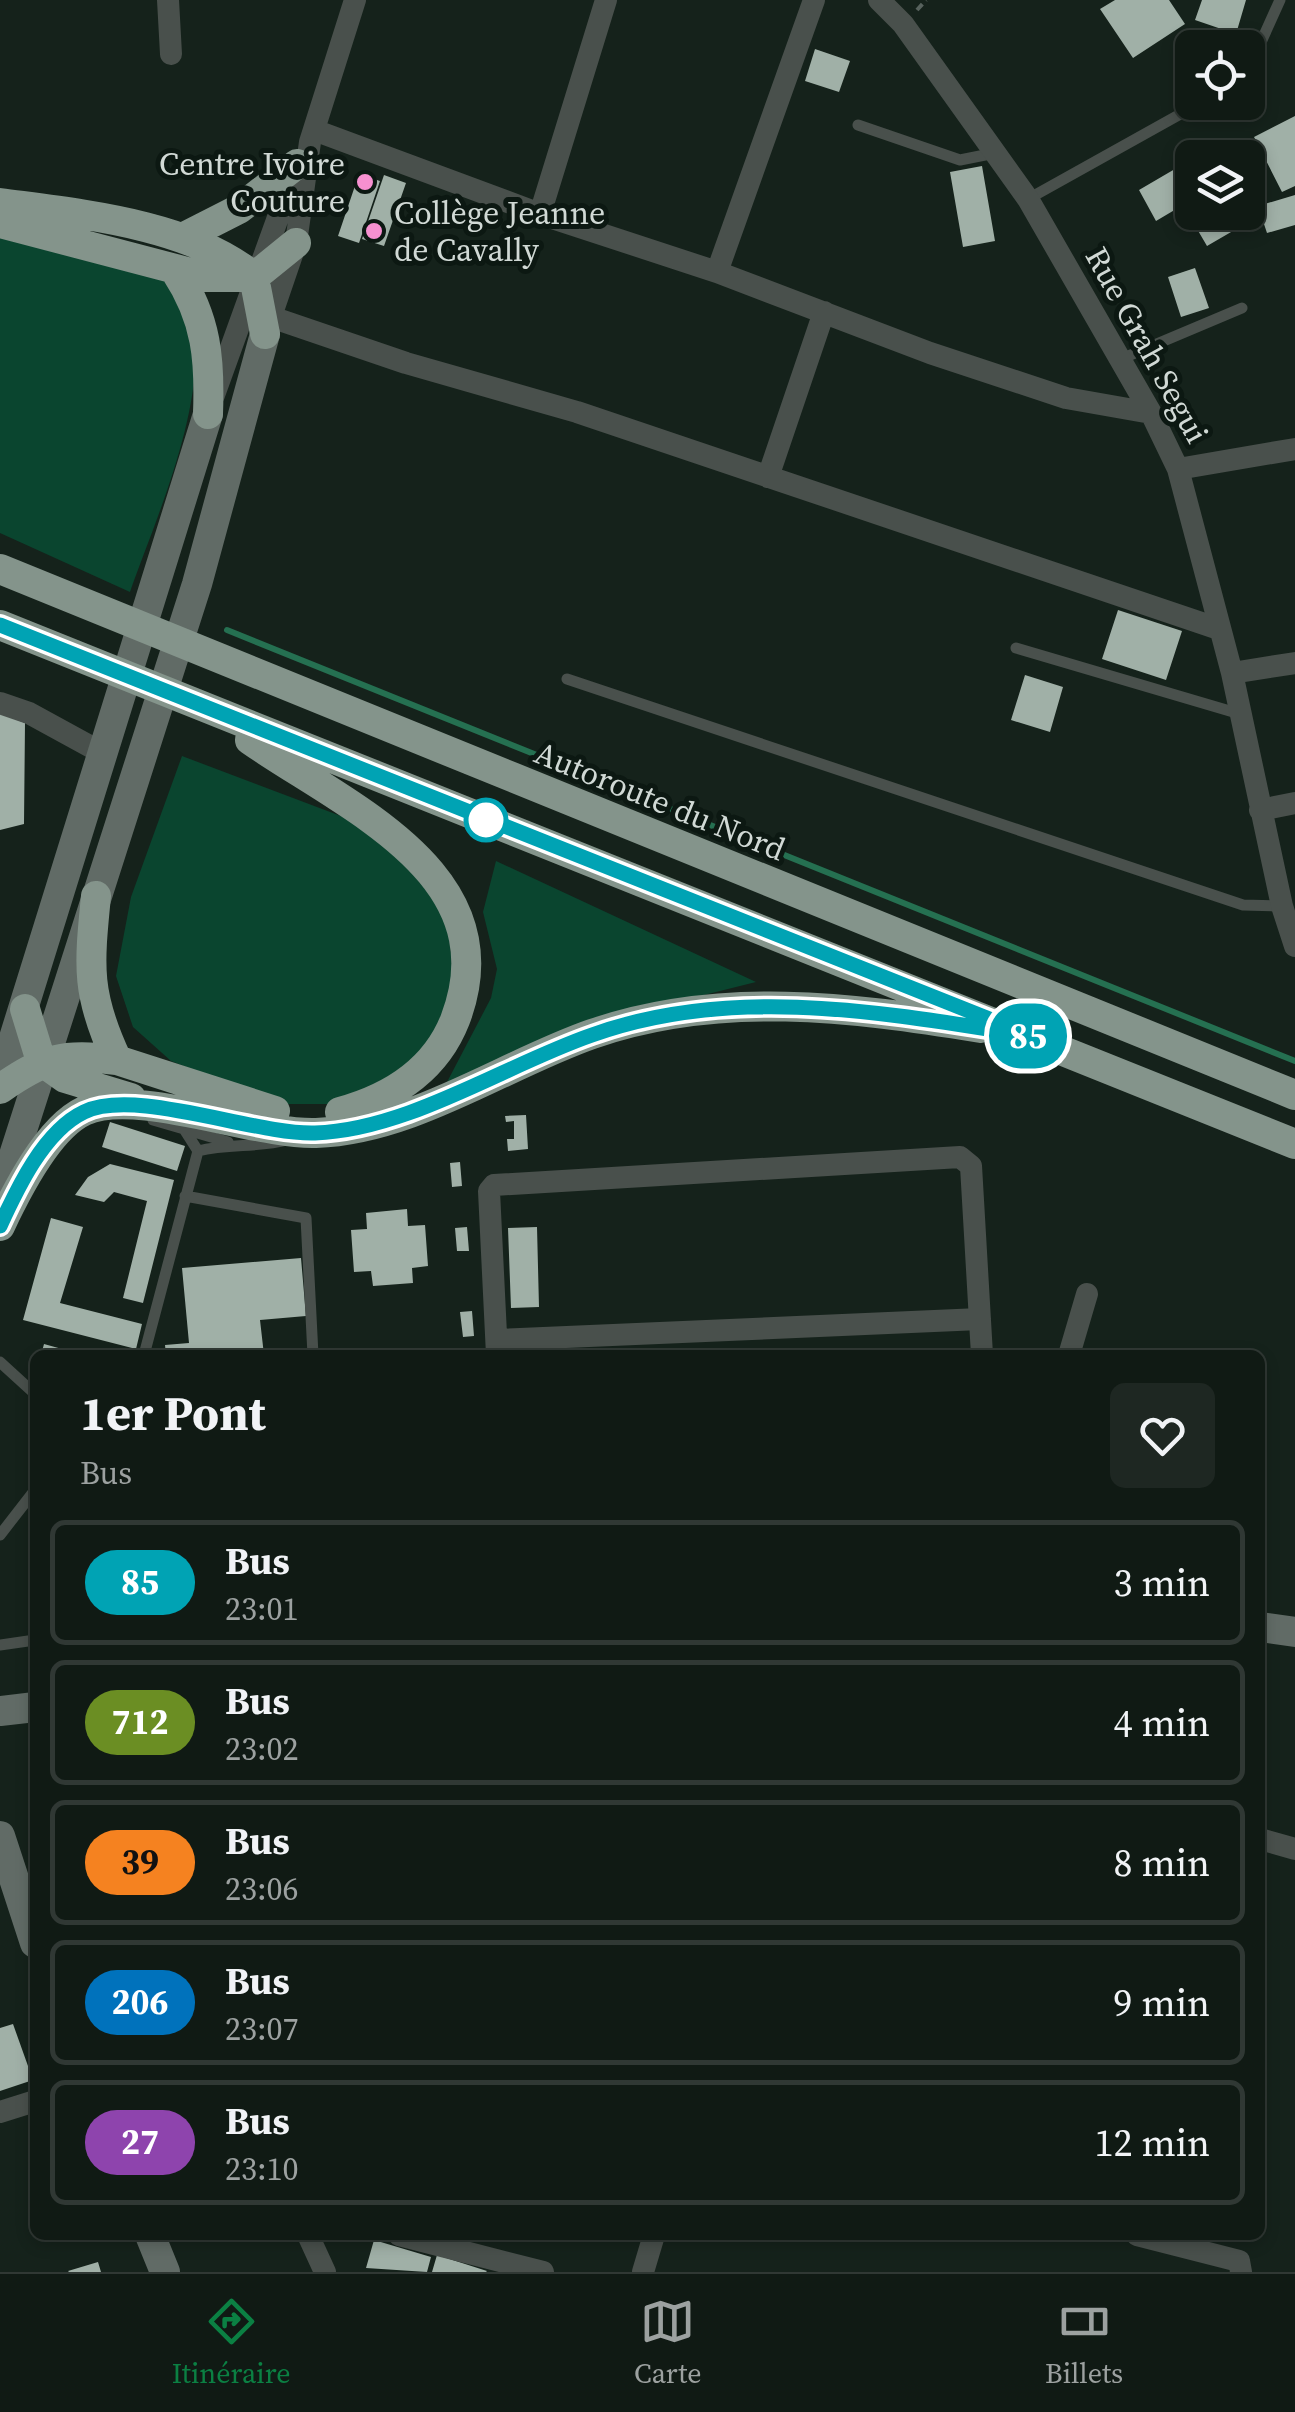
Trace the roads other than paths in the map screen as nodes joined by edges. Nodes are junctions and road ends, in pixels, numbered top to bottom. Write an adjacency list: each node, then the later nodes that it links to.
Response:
1 (168, 0): 8 (street)
2 (355, 0): 11 (street)
3 (606, 0): 15 (street)
4 (814, 0): 20 (street)
5 (880, 0): 12 (street, Rue Grah Segui)
6 (1280, 0): 7 (lane)
7 (1265, 33)
8 (171, 54)
9 (1175, 117): 13 (lane)
10 (858, 125): 12 (lane)
11 (307, 146): 15 (street); 17 (highway); 18 (street); 21 (street)
12 (995, 152): 13 (street, Rue Grah Segui)
13 (1028, 199): 25 (street, Rue Grah Segui)
14 (0, 204): 17 (highway)
15 (540, 214): 20 (street)
16 (0, 223): 19 (highway)
17 (184, 237): 21 (highway)
18 (296, 243): 21 (highway); 24 (street)
19 (176, 272): 21 (highway); 27 (highway)
20 (717, 272): 23 (street)
21 (254, 277): 24 (highway); 27 (street)
22 (1242, 308): 25 (lane)
23 (824, 312): 26 (street); 30 (street)
24 (268, 325): 30 (street); 44 (main road)
25 (1121, 359): 26 (street, Rue Grah Segui)
26 (1151, 412): 29 (street, Rue Grah Segui)
27 (208, 414): 41 (main road)
28 (1295, 449): 29 (street)
29 (1178, 469): 33 (street, Rue Grah Segui)
30 (768, 477): 33 (street)
31 (0, 569): 52 (highway, Autoroute du Nord)
32 (0, 625): 39 (highway)
33 (1219, 629): 36 (street, Rue Grah Segui)
34 (1016, 648): 40 (lane)
35 (1295, 662): 36 (street)
36 (1232, 673): 40 (street, Rue Grah Segui)
37 (567, 680): 45 (lane)
38 (0, 703): 41 (street)
39 (206, 709): 48 (highway); 49 (highway)
40 (1240, 714): 43 (street, Rue Grah Segui)
41 (106, 749): 47 (main road)
42 (1295, 803): 43 (street)
43 (1260, 810): 45 (street, Rue Grah Segui)
44 (96, 896): 49 (highway); 50 (main road)
45 (1282, 906): 46 (street, Rue Grah Segui)
46 (1295, 946)
47 (25, 1008): 50 (highway); 51 (main road)
48 (1032, 1036): 54 (highway); 56 (highway)
49 (117, 1060): 50 (highway)
50 (41, 1061): 51 (highway); 53 (highway); 59 (main road)
51 (0, 1086)
52 (1295, 1095)
53 (181, 1120): 54 (highway); 55 (lane); 57 (lane); 60 (highway)
54 (315, 1133): 55 (lane)
55 (231, 1143): 57 (lane)
56 (1295, 1144)
57 (198, 1151): 58 (lane)
58 (184, 1196): 64 (lane); 65 (lane)
59 (0, 1198)
60 (0, 1226)
61 (1087, 1294): 67 (street)
62 (980, 1319): 63 (street); 63 (street); 66 (street)
63 (497, 1347)
64 (145, 1350)
65 (313, 1350)
66 (982, 1350)
67 (1070, 1350)
68 (0, 1362): 69 (lane)
69 (30, 1389)
70 (30, 1496): 71 (lane)
71 (0, 1535)
72 (1265, 1628): 73 (main road)
73 (1295, 1632)
74 (30, 1641): 75 (lane)
75 (0, 1645)
76 (30, 1708): 77 (main road)
77 (0, 1711)
78 (0, 1836): 81 (main road)
79 (1265, 1841): 80 (street)
80 (1295, 1849)
81 (30, 1928)
82 (30, 2103): 83 (street)
83 (0, 2112)
84 (152, 2240): 89 (main road)
85 (310, 2240): 90 (street)
86 (418, 2240): 91 (street)
87 (653, 2240): 92 (street)
88 (1156, 2240): 93 (street)
89 (166, 2272)
90 (325, 2272)
91 (542, 2272)
92 (643, 2272)
93 (1241, 2272)

